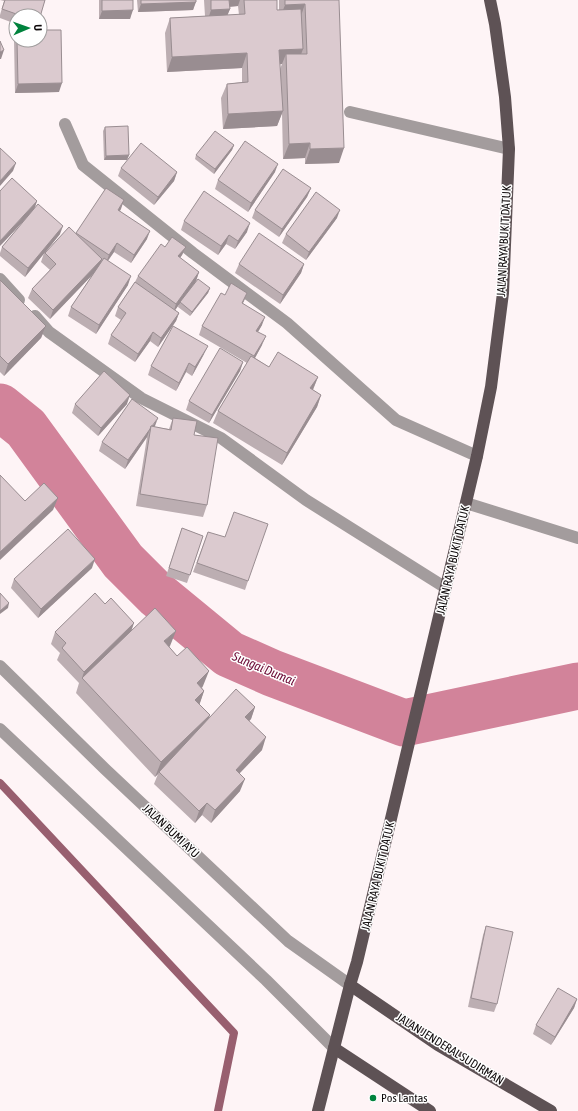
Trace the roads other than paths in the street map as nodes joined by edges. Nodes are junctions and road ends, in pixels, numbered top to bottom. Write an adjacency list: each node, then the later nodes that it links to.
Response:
1 (490, 0): 4 (main road, JALAN RAYA BUKIT DATUK)
2 (350, 112): 4 (street)
3 (65, 124): 6 (street)
4 (508, 149): 6 (main road, JALAN RAYA BUKIT DATUK)
5 (0, 279): 9 (street)
6 (477, 456): 7 (main road, JALAN RAYA BUKIT DATUK)
7 (466, 503): 8 (street); 9 (main road, JALAN RAYA BUKIT DATUK)
8 (578, 538)
9 (446, 588): 12 (main road, JALAN RAYA BUKIT DATUK)
10 (0, 666): 12 (street, JALAN BUMI AYU)
11 (0, 729): 13 (street)
12 (350, 985): 13 (main road, JALAN RAYA BUKIT DATUK); 16 (main road, JALAN JENDERAL SUDIRMAN)
13 (334, 1048): 14 (main road, JALAN RAYA BUKIT DATUK); 15 (main road)
14 (318, 1111)
15 (430, 1111)
16 (550, 1111)

